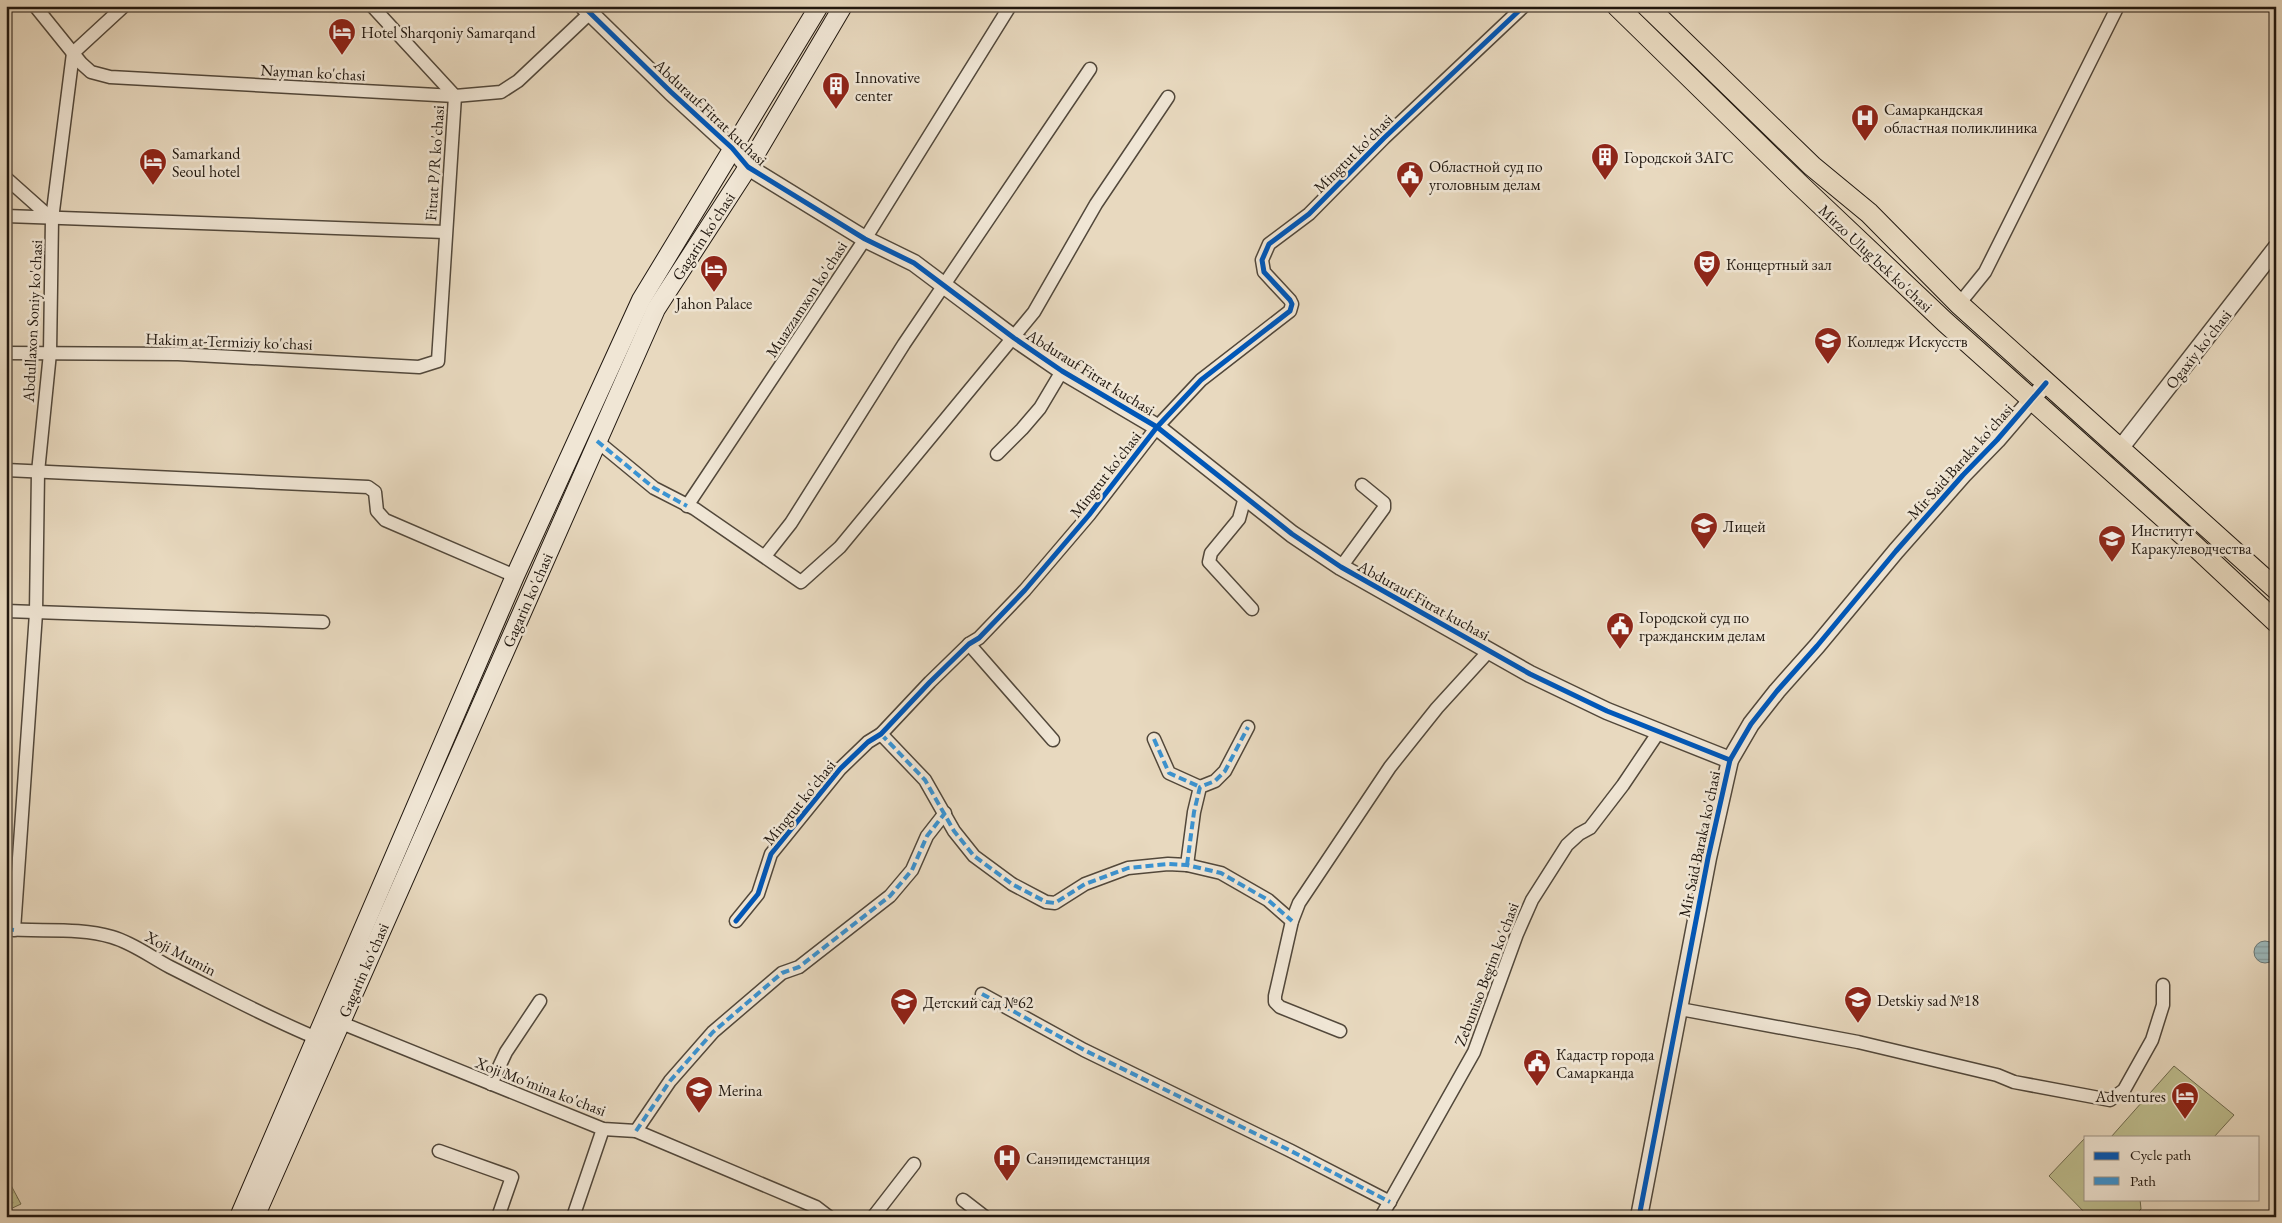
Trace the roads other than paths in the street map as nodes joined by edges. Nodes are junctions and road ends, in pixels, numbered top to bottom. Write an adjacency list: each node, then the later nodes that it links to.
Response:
1 (35, 6): 12 (street, Nayman ko'chasi)
2 (124, 6): 12 (street)
3 (372, 6): 14 (street)
4 (819, 6): 16 (main road, Gagarin ko'chasi)
5 (843, 6): 17 (main road, Gagarin ko'chasi)
6 (1010, 6): 22 (street, Muazzamxon ko'chasi)
7 (1524, 6): 33 (street, Mingtut ko'chasi)
8 (1617, 6): 32 (main road, Mirzo Ulug'bek ko'chasi)
9 (1646, 6): 25 (main road, Mirzo Ulug'bek ko'chasi)
10 (2118, 6): 25 (street)
11 (586, 10): 14 (street, Nayman ko'chasi); 16 (street, Abdurauf Fitrat kuchasi)
12 (73, 53): 14 (street, Nayman ko'chasi); 20 (street, Abdullaxon Soniy ko'chasi)
13 (1090, 69): 24 (street)
14 (455, 96): 21 (street, Fitrat P/R ko'chasi)
15 (1168, 97): 26 (street)
16 (732, 148): 17 (street, Abdurauf Fitrat kuchasi); 44 (main road, Gagarin ko'chasi)
17 (748, 167): 22 (street, Abdurauf Fitrat kuchasi); 34 (main road, Gagarin ko'chasi)
18 (6, 178): 20 (street)
19 (6, 216): 20 (street)
20 (52, 219): 21 (street); 29 (street, Abdullaxon Soniy ko'chasi)
21 (445, 232): 27 (street, Fitrat P/R ko'chasi)
22 (865, 239): 24 (street, Abdurauf Fitrat kuchasi); 41 (street, Muazzamxon ko'chasi)
23 (2276, 248): 35 (street, Ogaxiy ko'chasi)
24 (945, 285): 26 (street, Abdurauf Fitrat kuchasi); 42 (street)
25 (1959, 304): 31 (main road, Mirzo Ulug'bek ko'chasi)
26 (1014, 338): 30 (street, Abdurauf Fitrat kuchasi); 42 (street)
27 (440, 349): 29 (street, Hakim at-Termiziy ko'chasi)
28 (6, 353): 29 (street, Hakim at-Termiziy ko'chasi)
29 (50, 353): 38 (street, Abdullaxon Soniy ko'chasi)
30 (1062, 371): 33 (street, Abdurauf Fitrat kuchasi); 36 (street)
31 (2046, 383): 32 (street, Mir Said Baraka ko'chasi); 35 (main road, Mirzo Ulug'bek ko'chasi)
32 (2031, 401): 50 (main road, Mirzo Ulug'bek ko'chasi); 58 (street, Mir Said Baraka ko'chasi)
33 (1157, 428): 40 (street, Abdurauf Fitrat kuchasi); 51 (street, Mingtut ko'chasi)
34 (597, 441): 41 (street); 69 (main road, Gagarin ko'chasi)
35 (2119, 450): 45 (main road, Mirzo Ulug'bek ko'chasi)
36 (997, 454)
37 (6, 470): 38 (street)
38 (38, 472): 44 (street); 48 (street, Abdullaxon Soniy ko'chasi)
39 (1362, 485): 43 (street)
40 (1245, 497): 43 (street, Abdurauf Fitrat kuchasi); 46 (street)
41 (687, 506): 42 (street)
42 (765, 556)
43 (1341, 567): 52 (street, Abdurauf Fitrat kuchasi)
44 (515, 576): 69 (main road, Gagarin ko'chasi)
45 (2275, 588)
46 (1252, 609)
47 (6, 611): 48 (street)
48 (36, 613): 49 (street); 64 (street, Abdullaxon Soniy ko'chasi)
49 (323, 622)
50 (2276, 622)
51 (969, 644): 55 (street, Mingtut ko'chasi); 57 (street)
52 (1489, 651): 54 (street, Abdurauf Fitrat kuchasi); 63 (street)
53 (1248, 727): 59 (street)
54 (1658, 733): 58 (street, Abdurauf Fitrat kuchasi); 78 (street, Zebuniso Begim ko'chasi)
55 (881, 734): 60 (street); 62 (street, Mingtut ko'chasi)
56 (1154, 739): 59 (street)
57 (1053, 740)
58 (1730, 760): 68 (street, Mir Said Baraka ko'chasi)
59 (1200, 787): 61 (street)
60 (945, 813): 61 (street); 74 (street)
61 (1187, 865): 63 (street)
62 (736, 921)
63 (1292, 921): 70 (street)
64 (10, 929): 71 (street, Xoji Mumin)
65 (2163, 985): 68 (street)
66 (982, 994): 78 (street)
67 (540, 1001): 72 (street)
68 (1680, 1010): 87 (street, Mir Said Baraka ko'chasi)
69 (332, 1020): 71 (main road, Gagarin ko'chasi); 72 (street, Xoji Mo'mina ko'chasi)
70 (1340, 1031)
71 (323, 1041): 79 (main road, Gagarin ko'chasi); 80 (main road, Gagarin ko'chasi)
72 (491, 1084): 73 (street, Xoji Mo'mina ko'chasi)
73 (603, 1129): 74 (street, Xoji Mo'mina ko'chasi); 82 (street)
74 (636, 1131): 83 (street, Xoji Mo'mina ko'chasi)
75 (439, 1151): 81 (street)
76 (914, 1164): 84 (street)
77 (963, 1200): 85 (street)
78 (1390, 1202): 86 (street, Zebuniso Begim ko'chasi)
79 (239, 1217)
80 (255, 1217)
81 (498, 1217)
82 (573, 1217)
83 (829, 1217)
84 (874, 1217)
85 (985, 1217)
86 (1381, 1217)
87 (1638, 1217)

